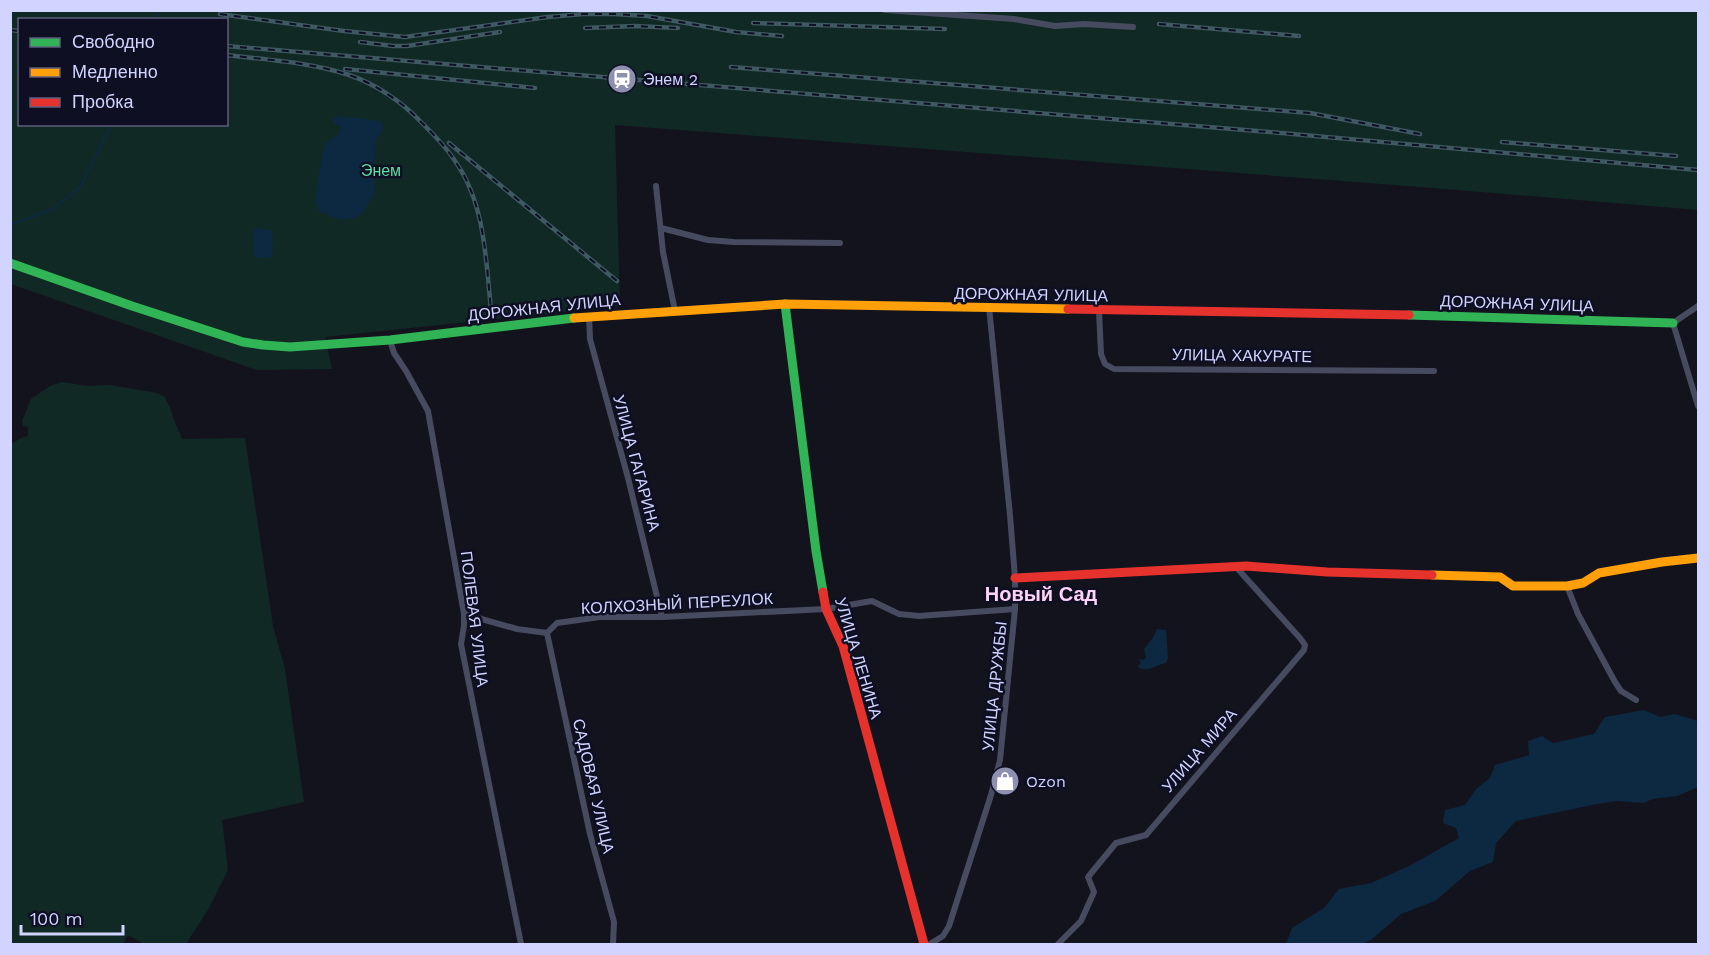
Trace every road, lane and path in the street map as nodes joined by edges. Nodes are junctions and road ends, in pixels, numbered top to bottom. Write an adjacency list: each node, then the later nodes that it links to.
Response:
1 (885, 10): 2 (street)
2 (1133, 27)
3 (656, 186): 4 (street)
4 (661, 228): 5 (street); 11 (street)
5 (840, 243)
6 (10, 263): 14 (street, ДОРОЖНАЯ УЛИЦА)
7 (785, 304): 9 (street, ДОРОЖНАЯ УЛИЦА); 11 (street, ДОРОЖНАЯ УЛИЦА); 21 (street, УЛИЦА ЛЕНИНА)
8 (1698, 306): 13 (street)
9 (989, 307): 10 (street, ДОРОЖНАЯ УЛИЦА); 19 (street, УЛИЦА ДРУЖБЫ)
10 (1099, 310): 13 (street, ДОРОЖНАЯ УЛИЦА); 15 (street, УЛИЦА ХАКУРАТЕ)
11 (675, 311): 12 (street, ДОРОЖНАЯ УЛИЦА)
12 (589, 316): 14 (street, ДОРОЖНАЯ УЛИЦА); 24 (street, УЛИЦА ГАГАРИНА)
13 (1672, 323): 16 (street)
14 (390, 340): 23 (street, ПОЛЕВАЯ УЛИЦА)
15 (1434, 371)
16 (1698, 406)
17 (1698, 558): 20 (street)
18 (1236, 567): 19 (street); 20 (street); 31 (street, УЛИЦА МИРА)
19 (1015, 578): 22 (street, УЛИЦА ДРУЖБЫ)
20 (1567, 586): 26 (street)
21 (826, 609): 22 (street); 24 (street, КОЛХОЗНЫЙ ПЕРЕУЛОК); 29 (street, УЛИЦА ЛЕНИНА)
22 (1015, 609): 30 (street, УЛИЦА ДРУЖБЫ)
23 (464, 614): 25 (street); 27 (street, ПОЛЕВАЯ УЛИЦА)
24 (662, 617): 25 (street, КОЛХОЗНЫЙ ПЕРЕУЛОК)
25 (547, 633): 28 (street, САДОВАЯ УЛИЦА)
26 (1636, 700)
27 (520, 945)
28 (613, 945)
29 (924, 945)
30 (930, 945)
31 (1058, 945)

